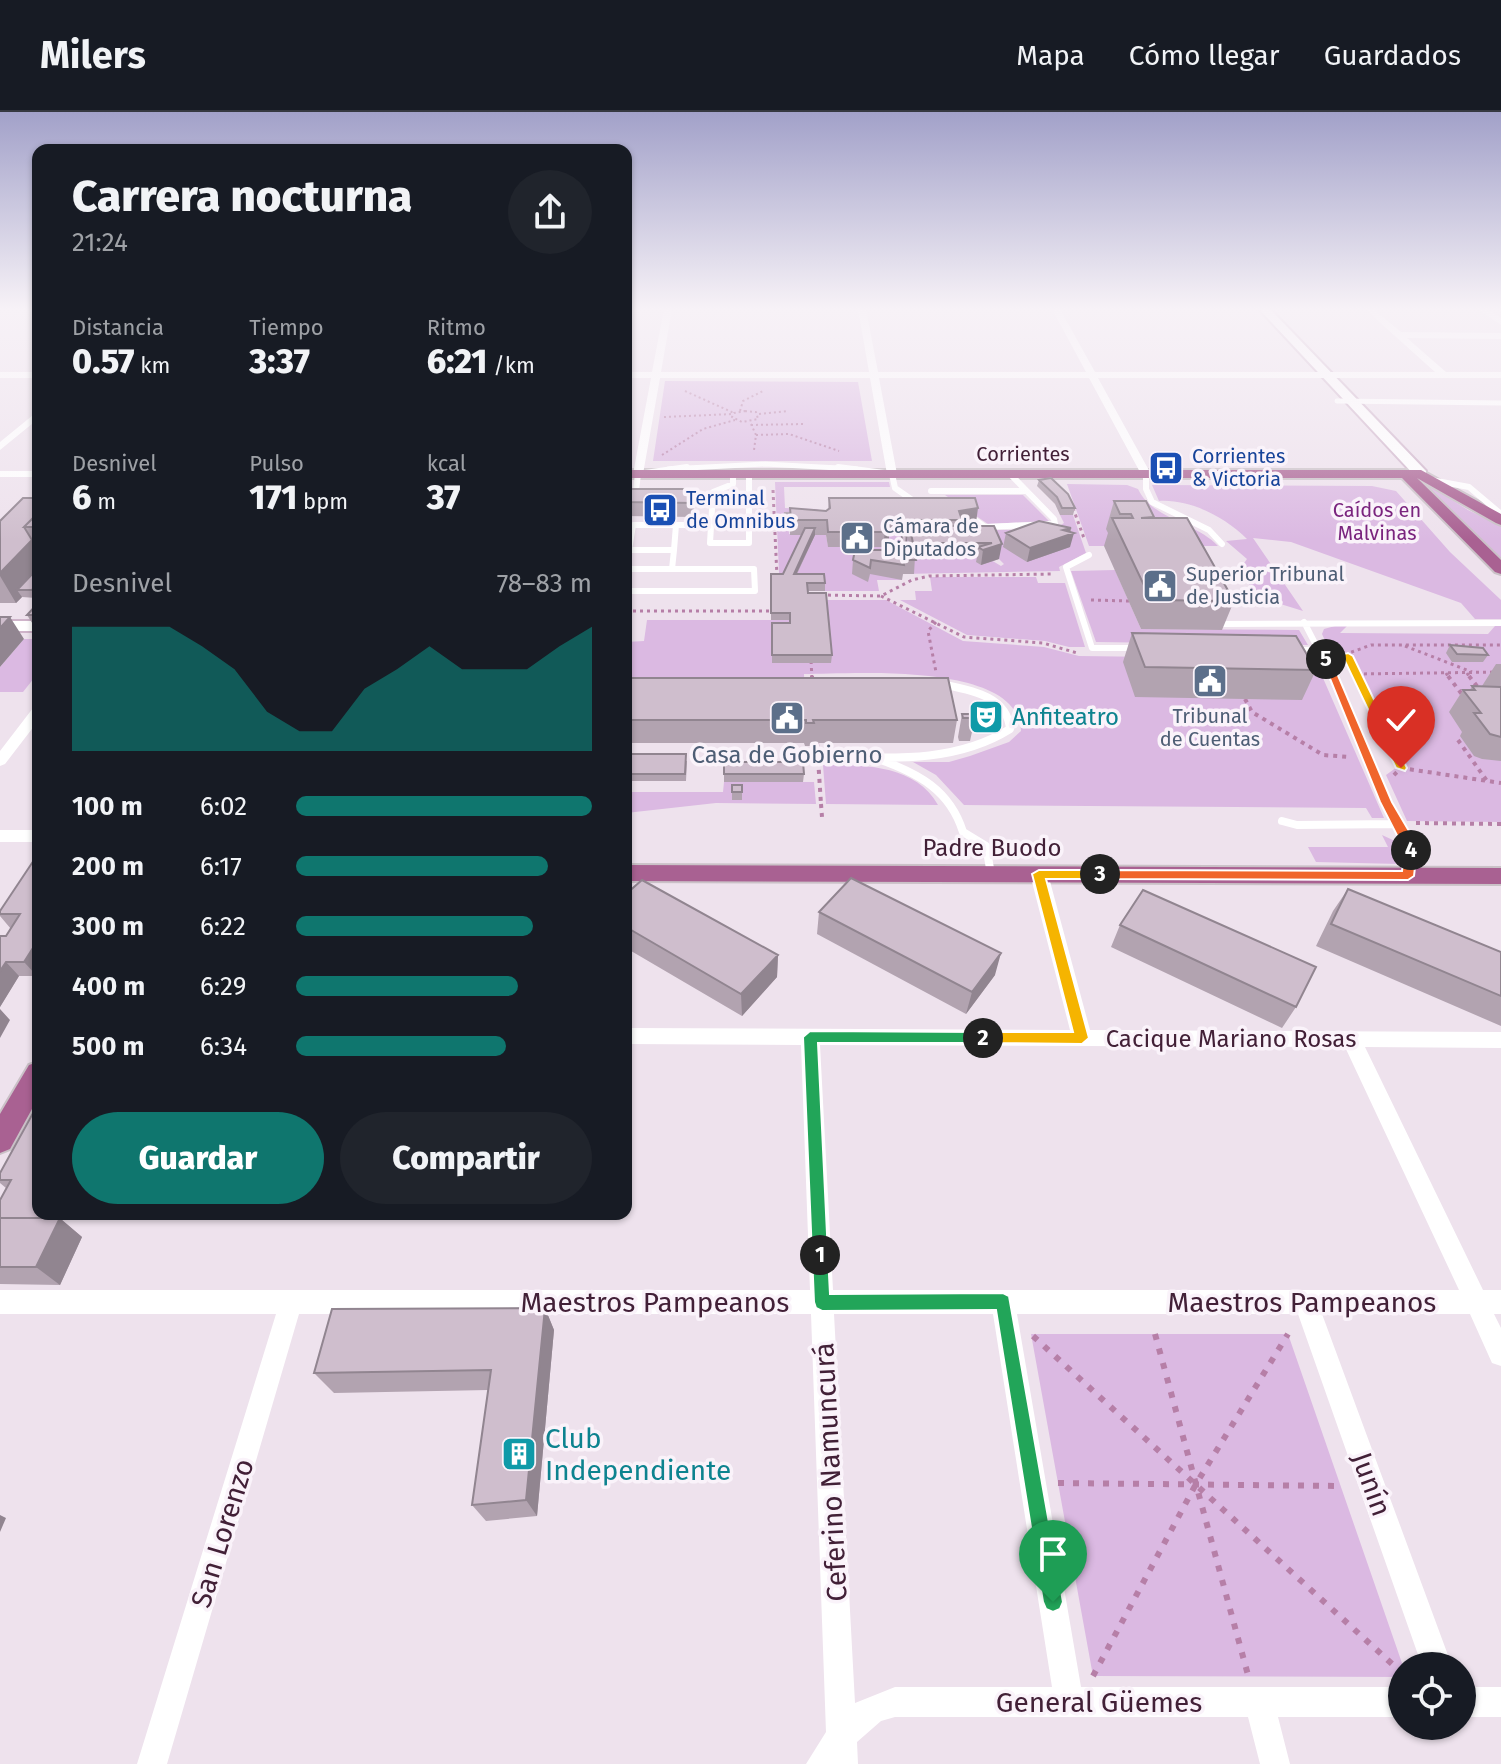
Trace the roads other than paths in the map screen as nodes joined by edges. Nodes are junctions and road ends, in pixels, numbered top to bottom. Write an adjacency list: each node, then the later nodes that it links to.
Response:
1 (653, 386): 12 (street)
2 (876, 386): 13 (street)
3 (1098, 386): 16 (street)
4 (1330, 386): 5 (main road)
5 (1344, 401): 6 (lane); 17 (main road)
6 (1501, 403)
7 (32, 419): 8 (street)
8 (0, 447)
9 (745, 470): 12 (main road, Corrientes); 13 (main road, Corrientes); 29 (lane); 29 (lane)
10 (0, 474): 11 (street)
11 (32, 474)
12 (632, 474): 13 (lane); 19 (lane)
13 (892, 474): 14 (main road, Corrientes); 23 (lane)
14 (920, 474): 15 (main road, Corrientes); 22 (lane)
15 (1010, 474): 16 (main road, Corrientes); 21 (lane)
16 (1146, 474): 17 (main road, Corrientes); 31 (lane)
17 (1418, 476): 26 (main road); 37 (main road)
18 (632, 490): 19 (lane)
19 (636, 490): 20 (lane)
20 (649, 490)
21 (1026, 491): 22 (lane); 27 (lane)
22 (933, 492): 23 (lane); 24 (lane)
23 (912, 500): 25 (lane)
24 (946, 501)
25 (921, 506)
26 (1501, 517)
27 (975, 520)
28 (676, 525): 29 (lane); 30 (lane); 33 (lane)
29 (711, 525)
30 (632, 531)
31 (1222, 544)
32 (632, 550): 33 (lane)
33 (674, 550): 36 (lane)
34 (1089, 555): 46 (lane)
35 (632, 569): 36 (lane)
36 (672, 569): 38 (lane)
37 (1501, 569)
38 (632, 591)
39 (0, 610): 40 (main road)
40 (32, 610)
41 (1304, 622): 42 (lane); 43 (lane); 47 (lane)
42 (1501, 623)
43 (1223, 624)
44 (0, 626): 45 (main road)
45 (32, 626)
46 (1154, 649)
47 (1319, 649): 48 (lane); 55 (lane)
48 (1278, 651)
49 (924, 683): 52 (lane)
50 (32, 719): 53 (street)
51 (813, 756): 52 (lane)
52 (871, 756): 59 (lane)
53 (0, 761)
54 (1282, 821): 55 (lane)
55 (1396, 824): 61 (lane)
56 (0, 836): 57 (street)
57 (32, 836)
58 (632, 873): 59 (main road, Padre Buodo)
59 (991, 874): 60 (main road, Padre Buodo)
60 (1039, 874): 61 (main road, Padre Buodo); 65 (street)
61 (1408, 876): 62 (main road, Padre Buodo)
62 (1501, 876)
63 (632, 1036): 64 (street, Cacique Mariano Rosas)
64 (810, 1037): 65 (street, Cacique Mariano Rosas); 72 (street, Ceferino Namuncurá)
65 (1082, 1038): 66 (street, Cacique Mariano Rosas)
66 (1351, 1039): 67 (street, Cacique Mariano Rosas); 75 (street)
67 (1501, 1040)
68 (32, 1084): 69 (main road)
69 (0, 1140)
70 (0, 1302): 71 (street, Maestros Pampeanos)
71 (291, 1302): 72 (street, Maestros Pampeanos); 85 (street, San Lorenzo)
72 (822, 1302): 73 (street, Maestros Pampeanos); 84 (street, Ceferino Namuncurá)
73 (1003, 1302): 74 (street, Maestros Pampeanos); 81 (street)
74 (1306, 1302): 75 (street, Maestros Pampeanos); 78 (street, Junín)
75 (1476, 1302): 76 (street, Maestros Pampeanos); 77 (street)
76 (1501, 1302)
77 (1501, 1354)
78 (1432, 1652)
79 (1253, 1690): 80 (street, General Güemes); 81 (street, General Güemes); 87 (street)
80 (1388, 1701)
81 (1069, 1702): 84 (street, General Güemes)
82 (1476, 1702): 83 (street)
83 (1501, 1702)
84 (843, 1750): 86 (street, General Güemes)
85 (152, 1764)
86 (821, 1764)
87 (1275, 1764)

